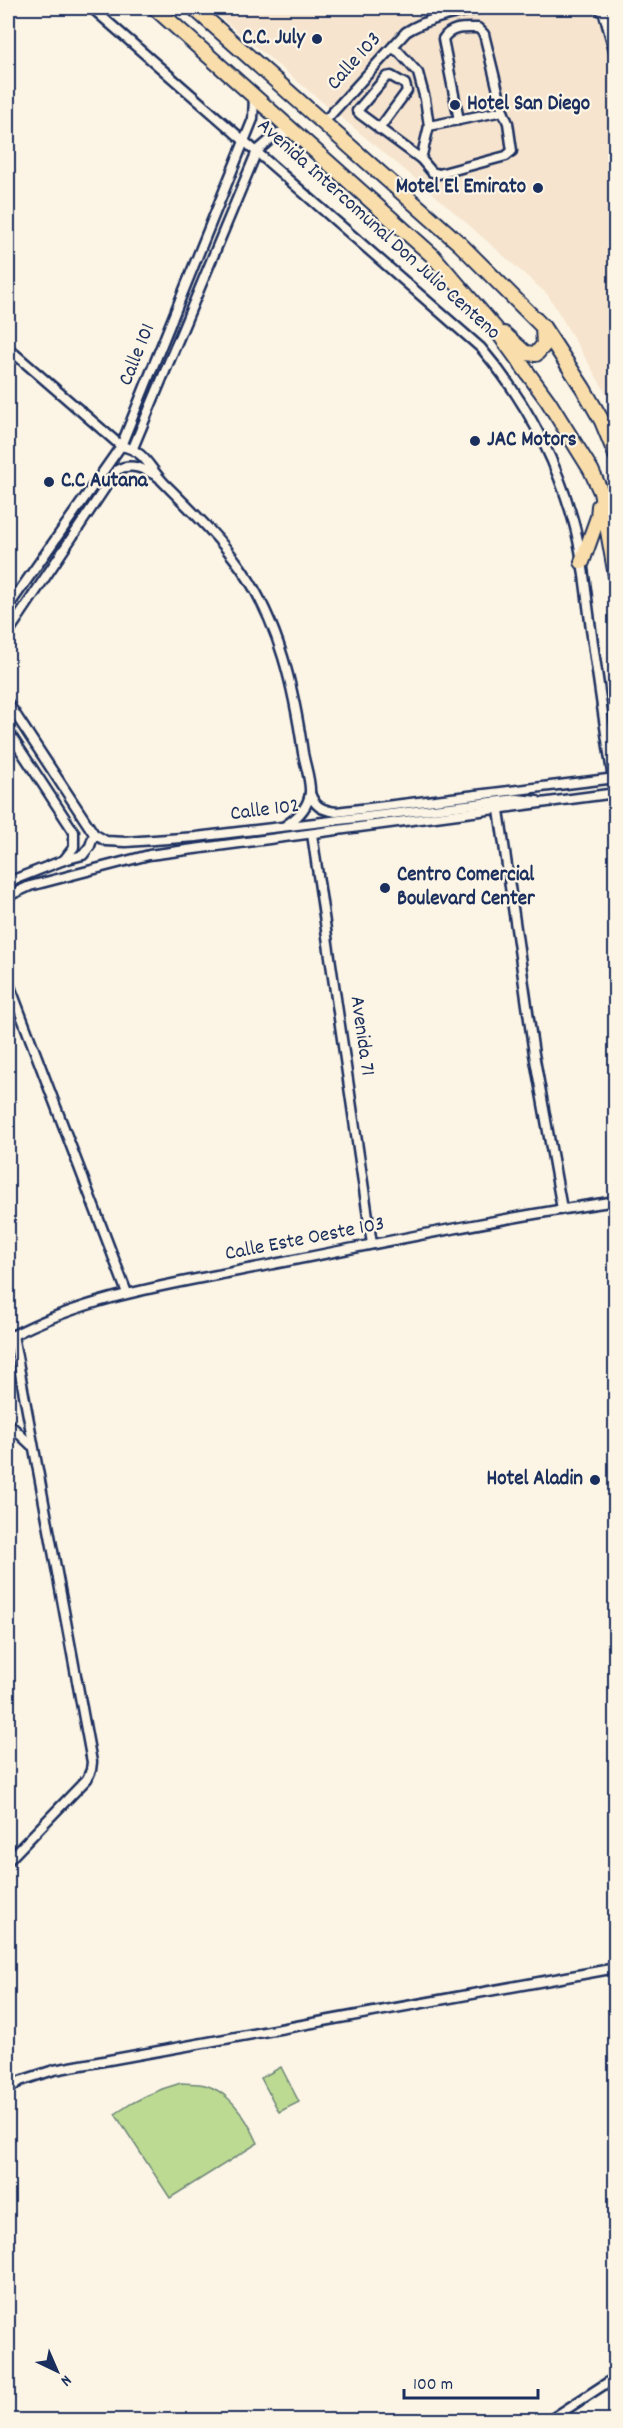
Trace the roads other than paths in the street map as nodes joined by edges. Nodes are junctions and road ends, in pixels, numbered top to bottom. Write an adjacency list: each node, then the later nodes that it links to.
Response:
1 (92, 8): 15 (street, Avenida Intercomunal Don Julio Centeno)
2 (155, 8): 8 (main road, Avenida Intercomunal Don Julio Centeno)
3 (194, 8): 11 (main road, Avenida Intercomunal Don Julio Centeno)
4 (483, 8): 6 (street, Calle 103)
5 (599, 8): 7 (street)
6 (392, 48): 11 (street, Calle 103); 12 (street)
7 (615, 57)
8 (253, 93): 14 (main road, Avenida Intercomunal Don Julio Centeno); 15 (street, Calle 101)
9 (503, 111): 10 (street); 10 (street); 17 (street)
10 (459, 120): 12 (street)
11 (323, 123): 18 (main road, Avenida Intercomunal Don Julio Centeno)
12 (429, 126): 17 (street)
13 (379, 129): 13 (street); 17 (street)
14 (297, 134): 16 (street, Calle 101); 19 (main road, Avenida Intercomunal Don Julio Centeno)
15 (244, 140): 16 (street, Avenida Intercomunal Don Julio Centeno); 23 (street, Calle 101)
16 (257, 151): 24 (street, Calle 101); 28 (street, Avenida Intercomunal Don Julio Centeno)
17 (421, 159)
18 (543, 327): 19 (main road); 21 (main road, Avenida Intercomunal Don Julio Centeno)
19 (495, 328): 27 (main road, Avenida Intercomunal Don Julio Centeno)
20 (8, 348): 23 (street)
21 (602, 422): 22 (street); 25 (main road, Avenida Intercomunal Don Julio Centeno)
22 (615, 426)
23 (121, 446): 24 (street); 30 (street, Calle 101)
24 (134, 448): 26 (street)
25 (615, 455)
26 (160, 478): 31 (street); 37 (street)
27 (601, 492): 28 (main road); 29 (main road, Avenida Intercomunal Don Julio Centeno)
28 (582, 562): 36 (street, Avenida Intercomunal Don Julio Centeno)
29 (615, 576)
30 (8, 608): 31 (street)
31 (19, 615): 32 (street)
32 (8, 633)
33 (8, 703): 35 (street)
34 (10, 734): 35 (street); 45 (street)
35 (31, 738): 43 (street)
36 (614, 778): 37 (street, Calle 102)
37 (310, 793): 42 (street)
38 (614, 794): 39 (street, Calle 102); 41 (street)
39 (546, 801): 40 (street, Calle 102); 42 (street, Calle 102)
40 (499, 810): 44 (street, Calle 102); 50 (street)
41 (615, 815)
42 (284, 827): 43 (street, Calle 102)
43 (94, 834): 45 (street)
44 (312, 834): 47 (street, Calle 102); 51 (street, Avenida 71)
45 (64, 860): 46 (street)
46 (8, 882)
47 (8, 896)
48 (8, 981): 52 (street)
49 (615, 1201): 50 (street, Calle Este Oeste 103)
50 (562, 1209): 51 (street, Calle Este Oeste 103)
51 (372, 1244): 52 (street, Calle Este Oeste 103)
52 (127, 1293): 53 (street, Calle Este Oeste 103)
53 (10, 1337): 55 (street)
54 (8, 1423): 55 (street)
55 (32, 1446): 56 (street)
56 (8, 1861)
57 (615, 1968): 58 (street)
58 (8, 2090)
59 (615, 2377): 60 (street)
60 (550, 2421)

